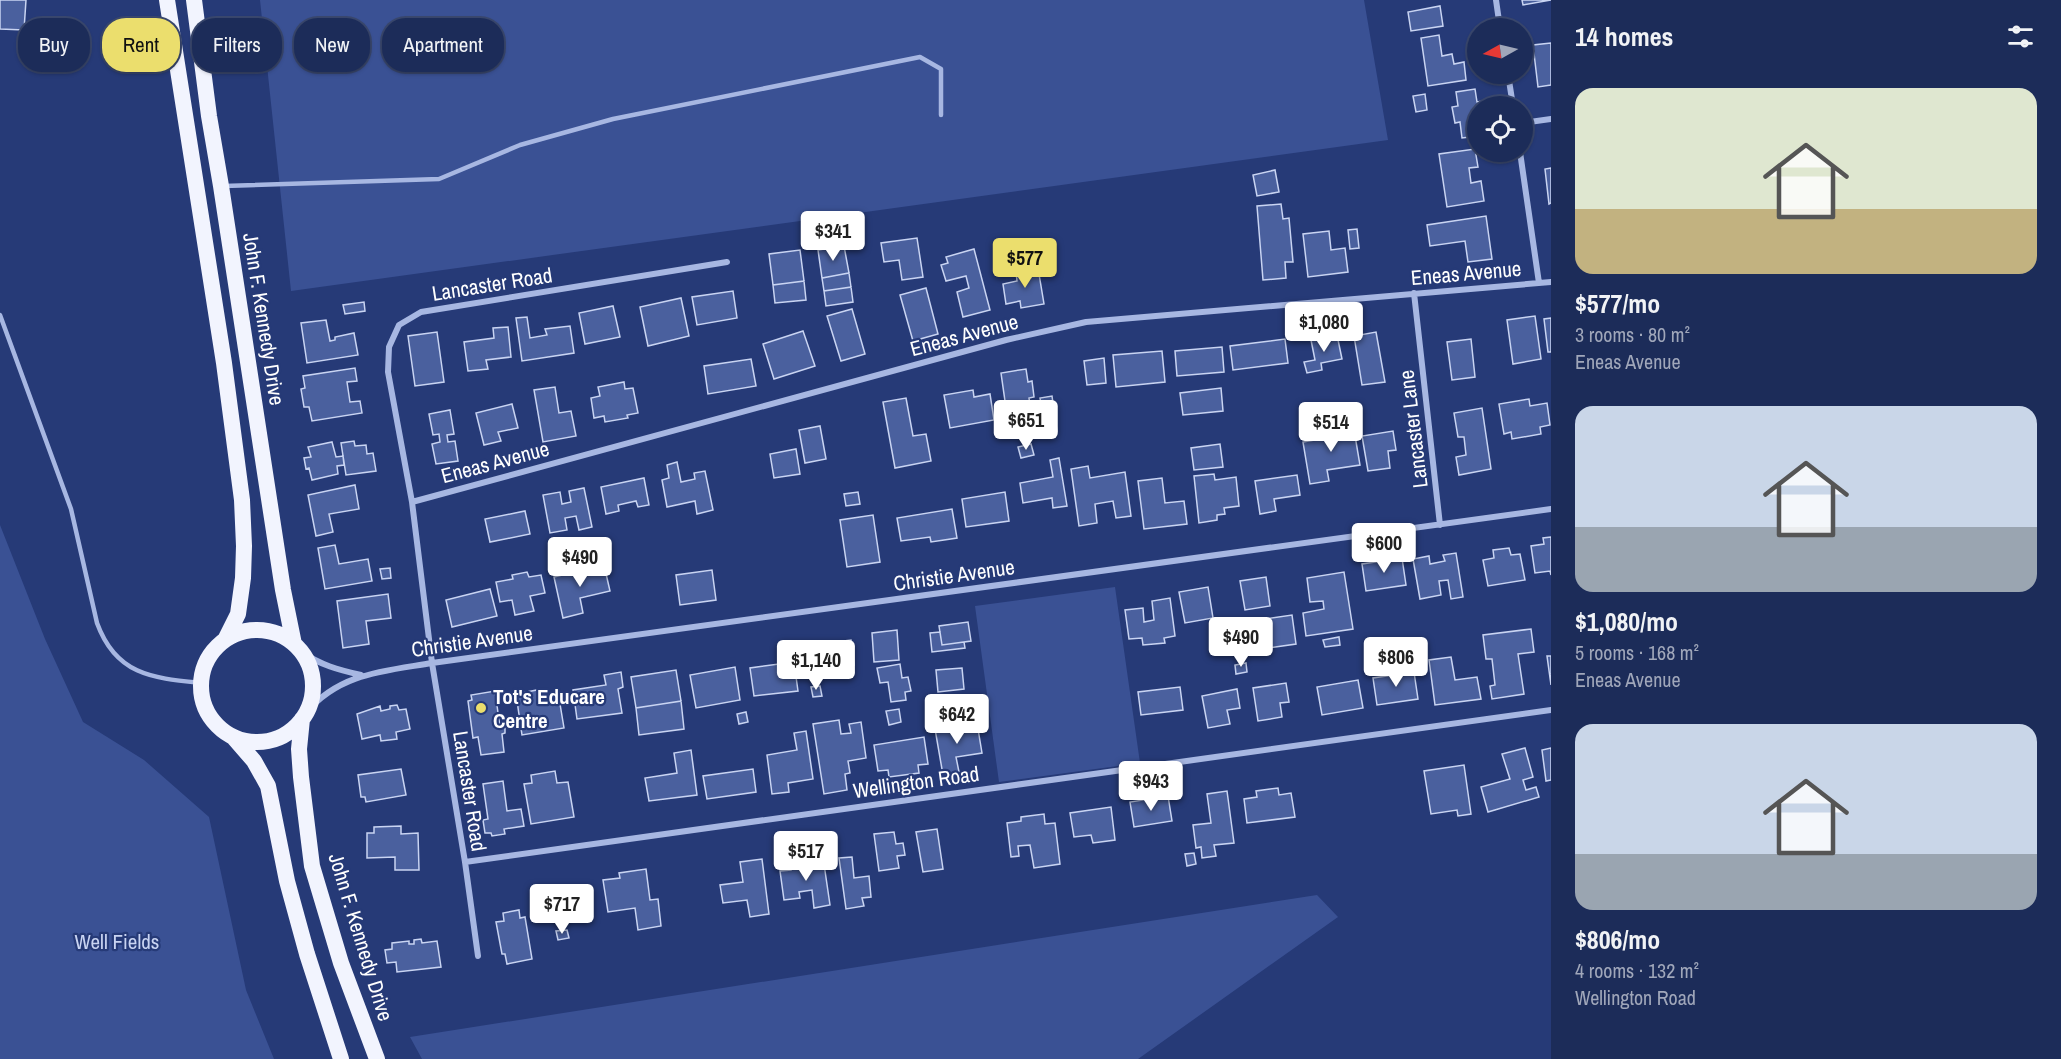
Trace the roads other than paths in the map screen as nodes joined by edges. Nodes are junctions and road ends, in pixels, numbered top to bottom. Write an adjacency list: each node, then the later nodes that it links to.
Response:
1 (167, 0): 18 (highway)
2 (194, 0): 9 (highway, John F. Kennedy Drive)
3 (1496, 0): 4 (street)
4 (1499, 18)
5 (941, 115): 9 (lane)
6 (1551, 118): 7 (street)
7 (1533, 121)
8 (1521, 162): 12 (street, Eneas Avenue)
9 (222, 186): 19 (highway, John F. Kennedy Drive)
10 (727, 262): 15 (street, Lancaster Road)
11 (1551, 282): 12 (street, Eneas Avenue)
12 (1539, 283): 13 (street, Eneas Avenue)
13 (1414, 293): 15 (street, Eneas Avenue); 17 (street, Lancaster Lane)
14 (0, 315): 22 (lane)
15 (412, 502): 20 (street, Lancaster Road)
16 (1551, 509): 17 (street, Christie Avenue)
17 (1440, 525): 20 (street, Christie Avenue)
18 (225, 640): 19 (highway); 22 (highway)
19 (298, 648): 21 (street, Christie Avenue); 24 (highway, John F. Kennedy Drive)
20 (432, 663): 21 (street, Christie Avenue); 26 (street, Lancaster Road)
21 (361, 675): 24 (street, Christie Avenue)
22 (201, 683): 25 (highway)
23 (1551, 710): 26 (street, Wellington Road)
24 (304, 716): 25 (highway); 29 (highway, John F. Kennedy Drive)
25 (233, 737): 28 (highway)
26 (465, 862): 27 (street, Lancaster Road)
27 (478, 956)
28 (342, 1059)
29 (377, 1059)

